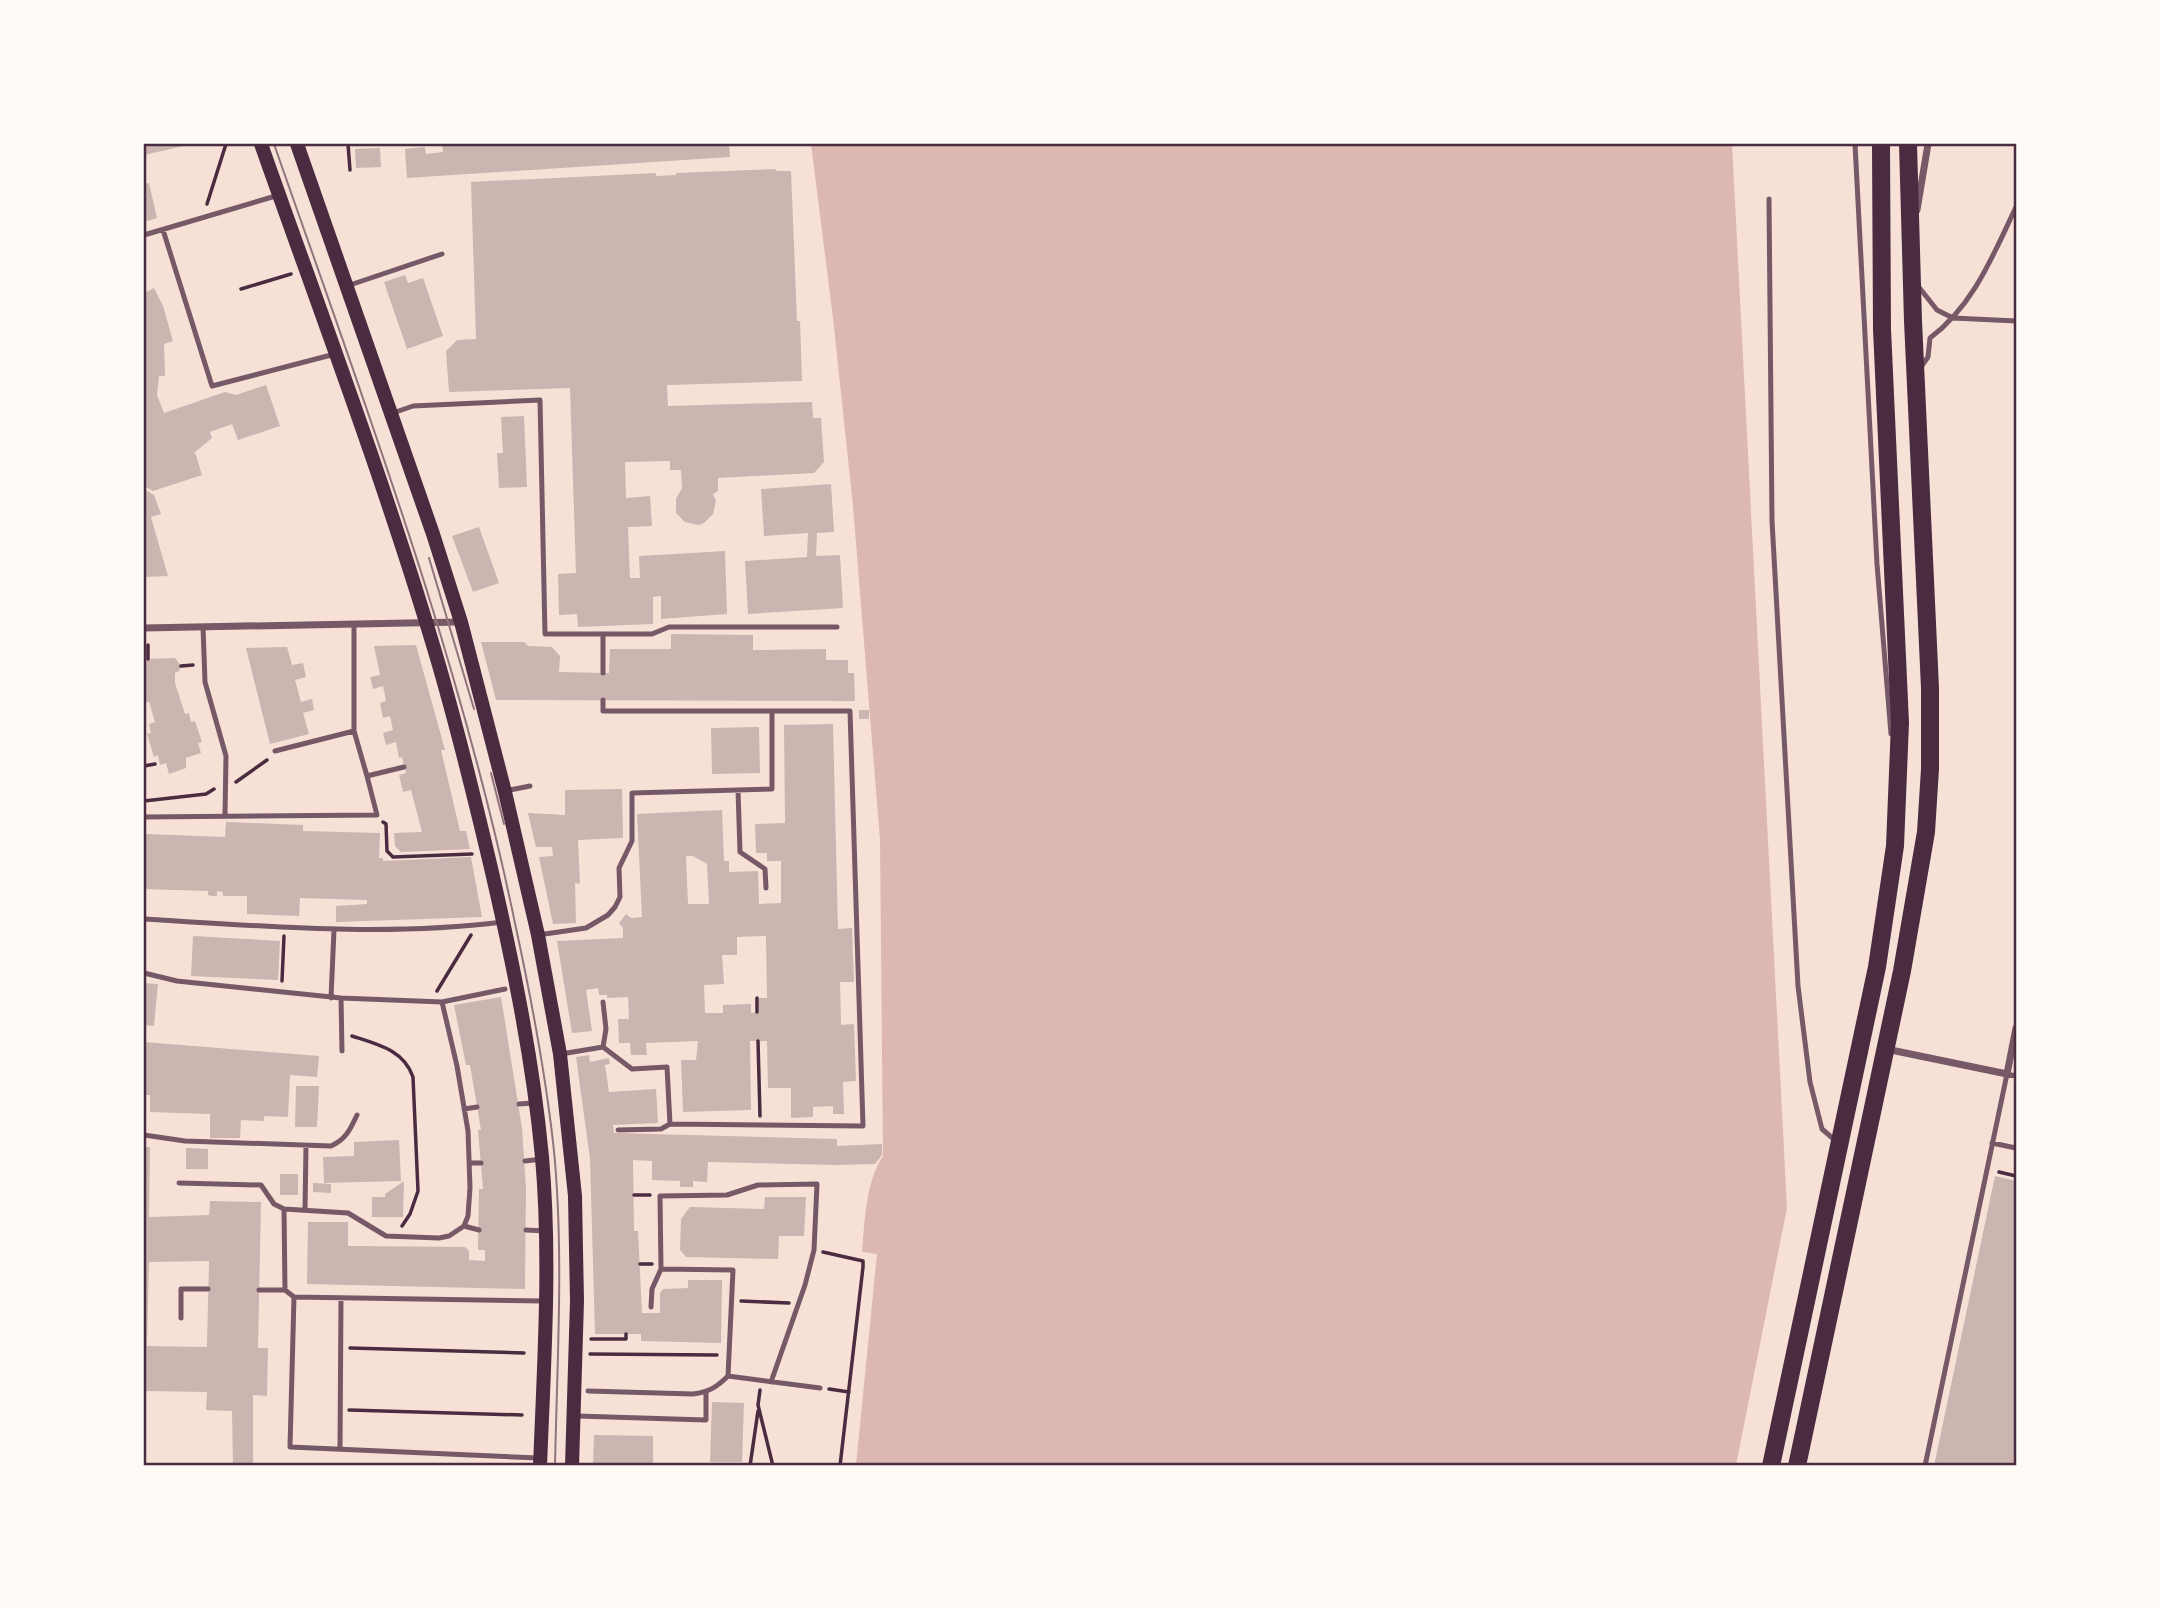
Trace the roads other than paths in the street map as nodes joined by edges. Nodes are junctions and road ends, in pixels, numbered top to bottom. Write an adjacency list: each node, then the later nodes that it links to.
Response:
1 (261, 144): 7 (main road)
2 (297, 144): 15 (main road)
3 (1855, 144): 38 (lane)
4 (1881, 144): 38 (main road)
5 (1908, 144): 12 (main road)
6 (1928, 144): 12 (street)
7 (279, 195): 10 (lane); 18 (main road)
8 (1769, 199): 67 (lane)
9 (2017, 207): 16 (lane)
10 (163, 230): 11 (lane); 18 (lane)
11 (144, 235)
12 (1910, 245): 14 (main road)
13 (442, 254): 15 (lane)
14 (1911, 278): 16 (lane); 19 (main road)
15 (347, 286): 20 (main road)
16 (1953, 318): 17 (lane); 19 (lane)
17 (2017, 321)
18 (335, 354): 22 (main road)
19 (1916, 376): 54 (main road)
20 (392, 414): 21 (main road); 27 (lane)
21 (461, 622): 22 (street); 37 (main road)
22 (426, 623): 23 (street); 43 (main road)
23 (354, 624): 24 (street); 31 (lane)
24 (203, 627): 26 (street); 39 (lane)
25 (837, 627): 27 (lane)
26 (144, 628)
27 (603, 635): 28 (lane)
28 (603, 673)
29 (603, 700): 30 (lane)
30 (772, 711): 36 (lane); 64 (lane)
31 (354, 731): 32 (lane); 34 (lane)
32 (275, 751)
33 (404, 767): 34 (lane)
34 (367, 776): 39 (lane)
35 (530, 786): 37 (lane)
36 (738, 790): 41 (lane); 45 (lane)
37 (505, 792): 45 (main road)
38 (1899, 793): 67 (main road)
39 (225, 815): 40 (lane)
40 (144, 817)
41 (766, 888)
42 (144, 919): 44 (lane)
43 (503, 922): 44 (lane); 59 (main road)
44 (334, 930): 48 (lane)
45 (538, 935): 56 (main road)
46 (144, 973): 48 (lane)
47 (505, 989): 50 (lane)
48 (331, 998): 49 (lane)
49 (341, 998): 50 (lane); 55 (lane)
50 (442, 1002): 62 (lane)
51 (603, 1002): 53 (lane)
52 (2017, 1028): 57 (street)
53 (603, 1047): 56 (lane); 64 (lane)
54 (1886, 1049): 57 (street); 101 (main road)
55 (342, 1051)
56 (560, 1054): 96 (main road)
57 (2007, 1074): 58 (lane); 68 (lane)
58 (2017, 1076)
59 (536, 1102): 60 (lane); 71 (main road)
60 (519, 1104)
61 (477, 1107): 62 (lane)
62 (464, 1109): 73 (lane)
63 (357, 1115): 69 (lane)
64 (670, 1124): 65 (lane)
65 (618, 1130)
66 (144, 1135): 69 (lane)
67 (1838, 1143): 100 (main road)
68 (1993, 1143): 70 (lane); 102 (lane)
69 (306, 1146): 77 (lane)
70 (2017, 1148)
71 (542, 1159): 72 (lane); 81 (main road)
72 (525, 1161)
73 (469, 1163): 74 (lane); 78 (lane)
74 (481, 1163)
75 (179, 1183): 76 (lane)
76 (284, 1209): 77 (lane); 85 (lane)
77 (304, 1210): 78 (lane)
78 (464, 1226): 79 (lane)
79 (479, 1230)
80 (526, 1230): 81 (lane)
81 (546, 1231): 88 (main road)
82 (661, 1269): 89 (lane); 91 (lane); 92 (lane)
83 (208, 1289): 90 (lane)
84 (259, 1290): 85 (lane)
85 (285, 1290): 86 (lane)
86 (294, 1297): 87 (lane); 97 (lane)
87 (341, 1298): 88 (lane); 97 (lane)
88 (545, 1301): 98 (main road)
89 (651, 1307)
90 (181, 1318)
91 (728, 1376): 92 (lane); 95 (lane)
92 (771, 1382): 93 (lane)
93 (820, 1388)
94 (588, 1391): 95 (lane)
95 (706, 1392): 96 (lane)
96 (573, 1416): 99 (main road)
97 (340, 1449): 98 (lane)
98 (540, 1462)
99 (572, 1465)
100 (1771, 1465)
101 (1797, 1465)
102 (1925, 1465)

